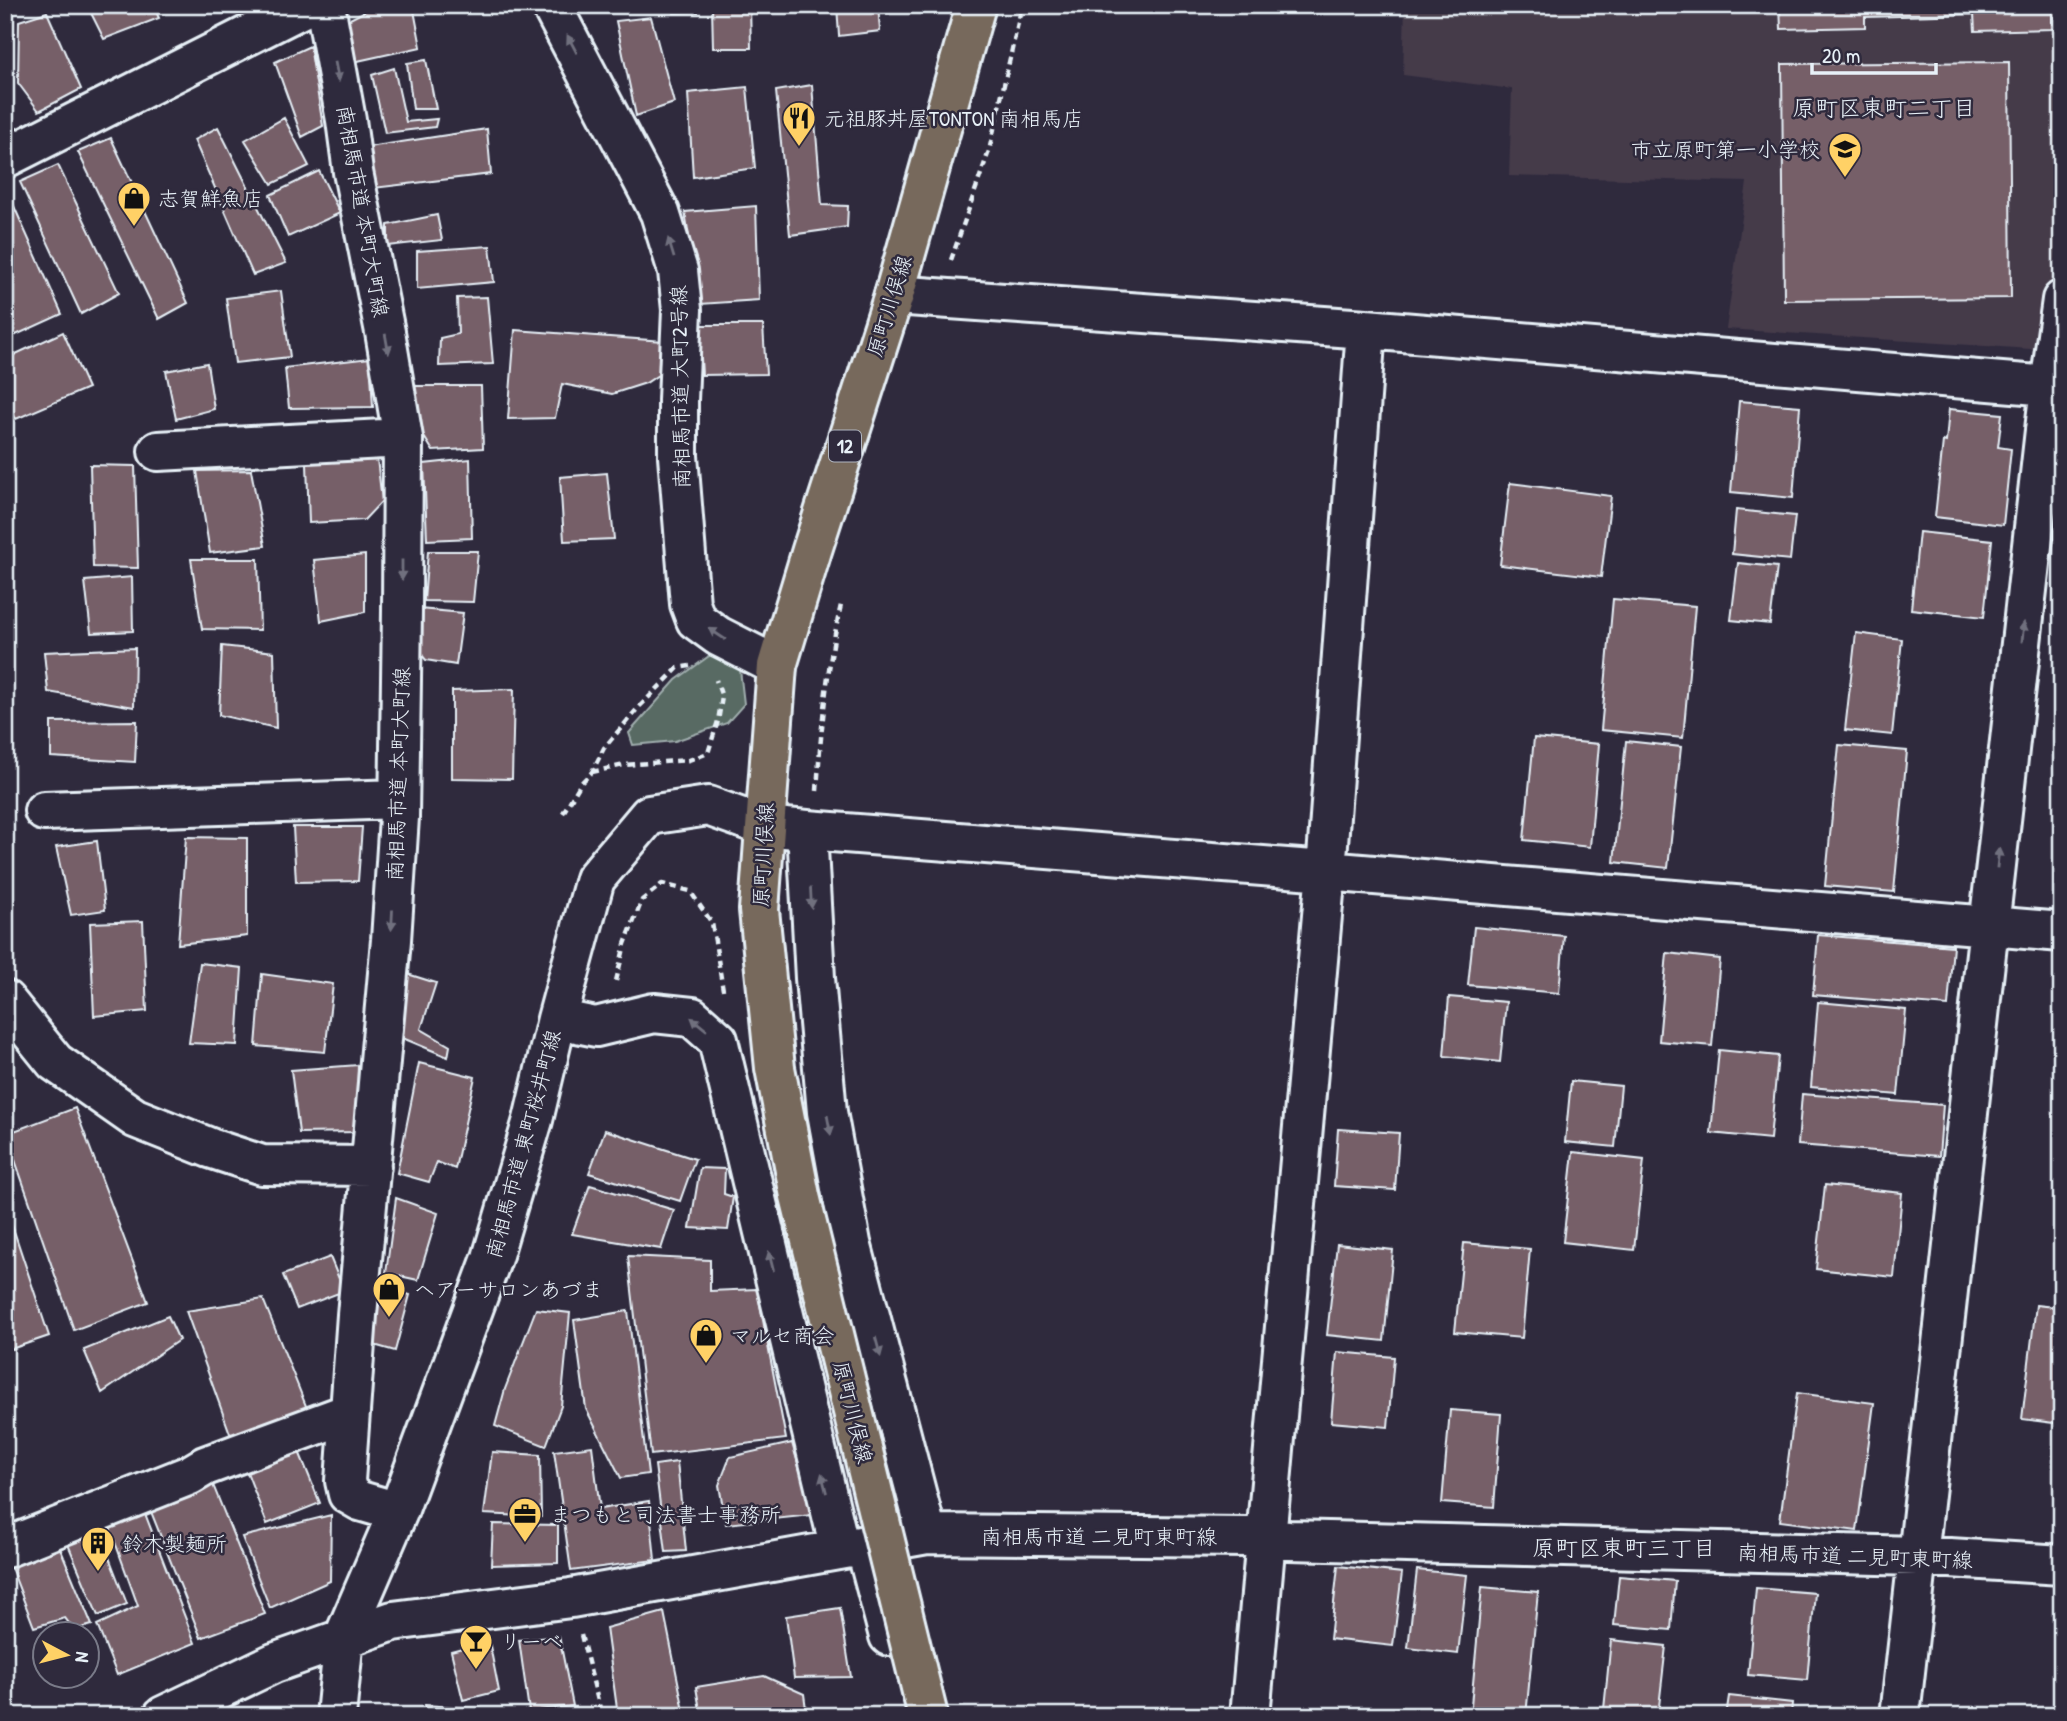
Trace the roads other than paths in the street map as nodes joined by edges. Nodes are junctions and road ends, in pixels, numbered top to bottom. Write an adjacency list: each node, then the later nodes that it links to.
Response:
1 (308, 5): 5 (street)
2 (325, 5): 10 (street, 南相馬市道 本町大町線, one-way to 10)
3 (551, 5): 12 (street, 南相馬市道 大町2号線, one-way to 3)
4 (976, 5): 6 (main road, 原町川俣線 / 12)
5 (5, 158)
6 (894, 295): 8 (street); 12 (main road, 原町川俣線 / 12)
7 (2062, 300): 9 (street)
8 (1366, 329): 9 (street); 17 (street)
9 (2056, 387): 18 (street, one-way to 9)
10 (403, 438): 11 (street); 13 (street, 南相馬市道 本町大町線, one-way to 13)
11 (158, 451)
12 (777, 666): 16 (main road, 原町川俣線 / 12)
13 (398, 799): 14 (street); 23 (street, 南相馬市道 本町大町線, one-way to 23)
14 (44, 811)
15 (812, 816): 16 (street, 南相馬市道 東町桜井町線); 17 (street, 南相馬市道 東町桜井町線); 26 (street, one-way to 26)
16 (764, 826): 21 (street, 南相馬市道 東町桜井町線); 36 (main road, 原町川俣線 / 12, bridge)
17 (1326, 871): 18 (street, 南相馬市道 東町桜井町線); 27 (street)
18 (1990, 926): 19 (street, 南相馬市道 東町桜井町線); 30 (street)
19 (2062, 932)
20 (5, 1000): 22 (street)
21 (557, 1019): 25 (street, 南相馬市道 東町桜井町線); 28 (street, one-way to 21)
22 (20, 1036): 23 (street)
23 (371, 1167): 24 (street, 南相馬市道 本町大町線)
24 (349, 1413): 25 (street, 南相馬市道 本町大町線); 29 (street)
25 (398, 1513): 32 (street, 南相馬市道 東町桜井町線)
26 (915, 1536): 27 (street, 南相馬市道 二見町東町線); 28 (street, 南相馬市道 二見町東町線); 37 (street)
27 (1265, 1538): 30 (street, 南相馬市道 二見町東町線); 38 (street)
28 (853, 1547): 32 (street, 南相馬市道 二見町東町線); 35 (street)
29 (5, 1548)
30 (1918, 1556): 31 (street, 南相馬市道 二見町東町線); 39 (street)
31 (2062, 1565)
32 (344, 1637): 33 (street, 南相馬市道 二見町東町線); 34 (street, 南相馬市道 東町桜井町線)
33 (163, 1716)
34 (336, 1716)
35 (908, 1716)
36 (928, 1716)
37 (946, 1716)
38 (1250, 1716)
39 (1900, 1716)

